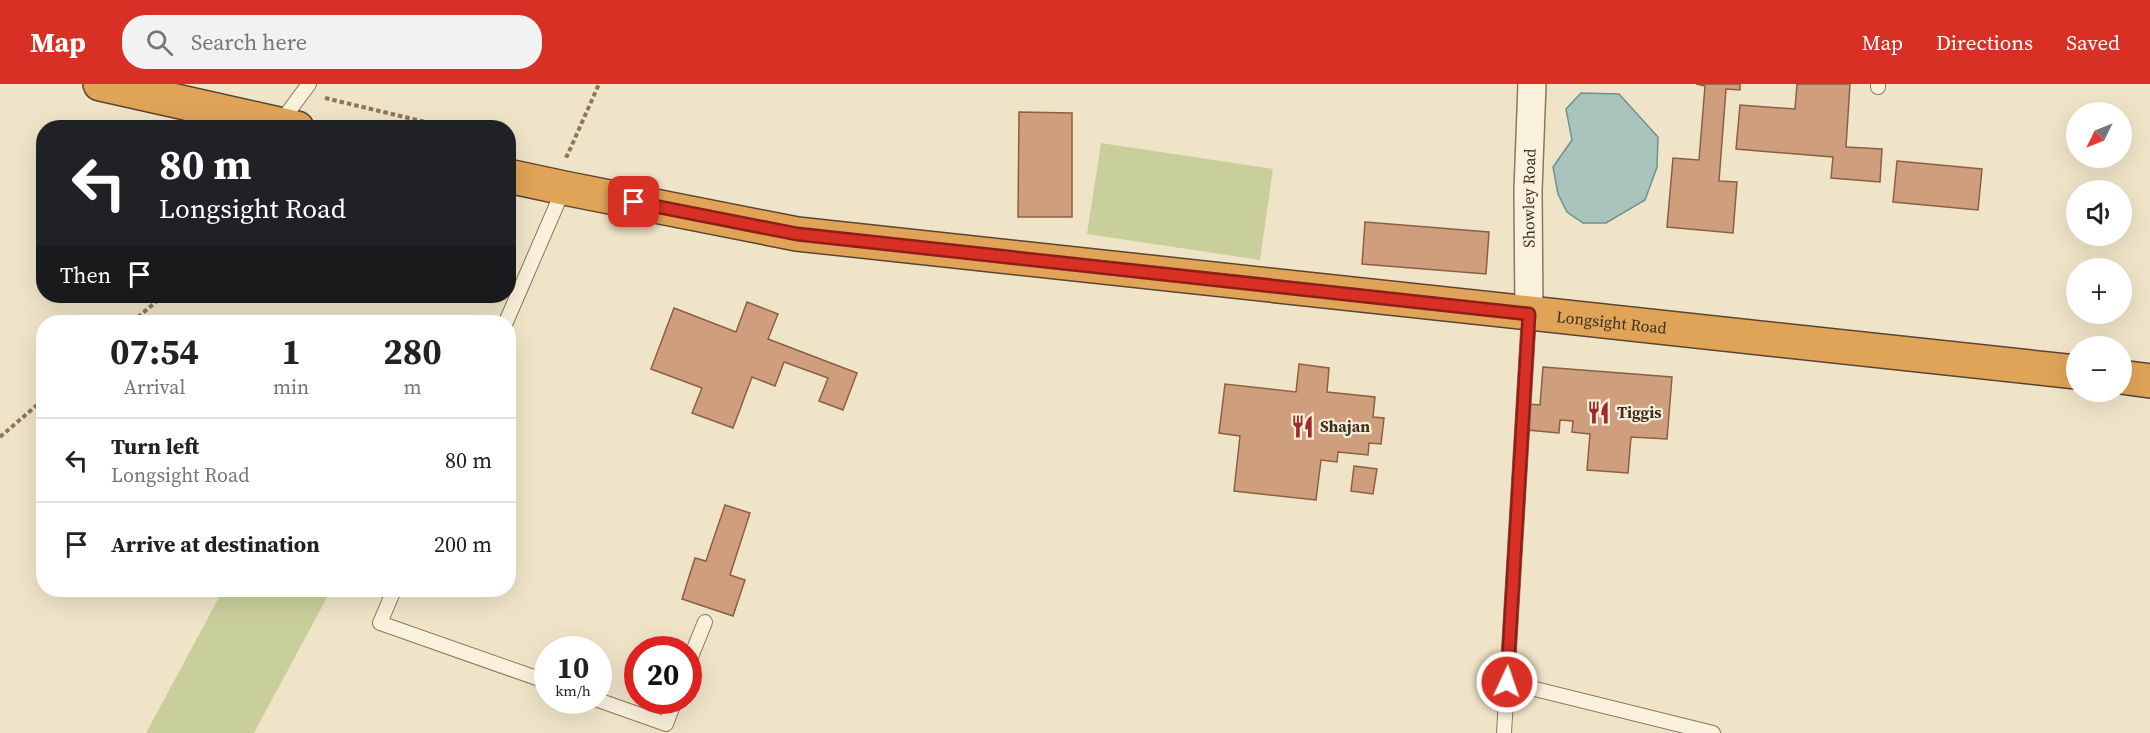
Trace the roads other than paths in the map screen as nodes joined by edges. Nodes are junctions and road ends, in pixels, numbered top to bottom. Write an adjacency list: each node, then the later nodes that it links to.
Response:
1 (100, 84): 4 (highway)
2 (1532, 84): 9 (street, Showley Road)
3 (306, 88): 5 (lane)
4 (266, 120)
5 (291, 120)
6 (516, 178): 7 (highway, Longsight Road)
7 (564, 189): 8 (lane); 9 (highway, Longsight Road)
8 (516, 299)
9 (1529, 314): 10 (highway, Longsight Road); 17 (lane)
10 (2066, 371)
11 (2132, 379): 12 (highway)
12 (2150, 381)
13 (391, 597): 16 (lane)
14 (705, 622): 15 (lane)
15 (699, 636)
16 (534, 677)
17 (1507, 682): 20 (lane); 21 (lane)
18 (638, 714): 19 (lane)
19 (670, 714)
20 (1504, 733)
21 (1713, 733)

